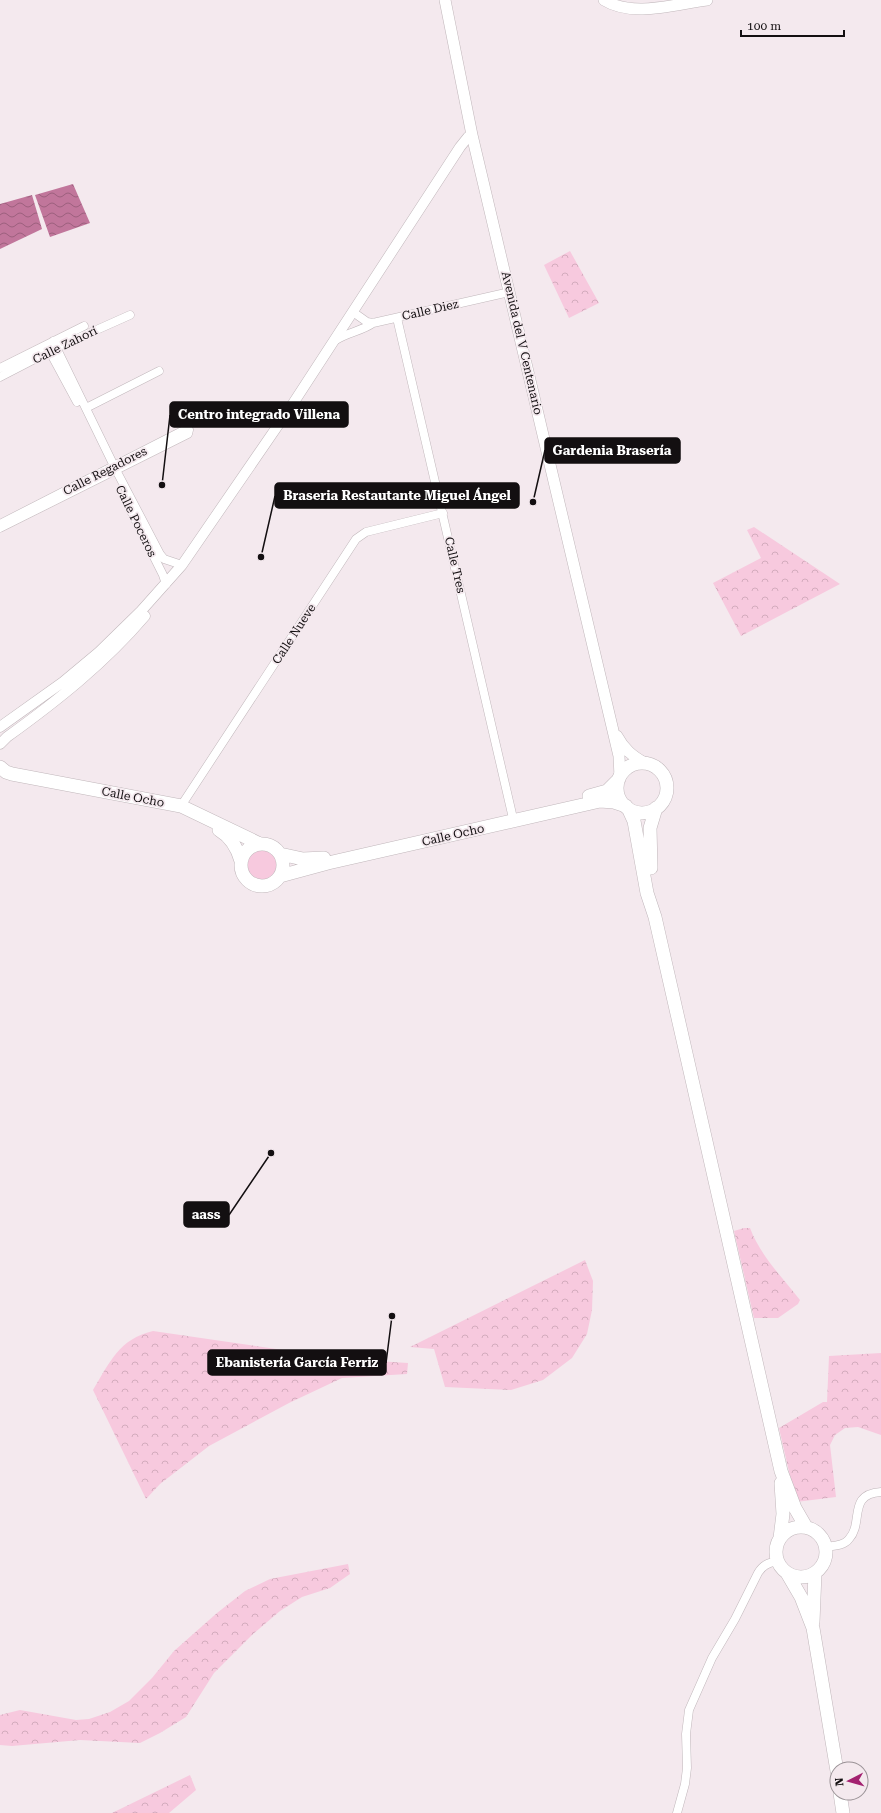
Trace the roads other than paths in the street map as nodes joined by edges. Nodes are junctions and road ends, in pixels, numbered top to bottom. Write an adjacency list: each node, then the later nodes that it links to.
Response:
1 (444, 0): 4 (main road, Avenida del V Centenario)
2 (604, 0): 3 (main road)
3 (707, 0)
4 (472, 135): 5 (main road, Avenida del V Centenario); 6 (street)
5 (510, 292): 8 (street, Calle Diez); 24 (main road, Avenida del V Centenario)
6 (353, 312): 9 (street); 11 (street)
7 (130, 315): 12 (street, Calle Zahorí)
8 (397, 318): 9 (street, Calle Diez); 19 (street, Calle Tres)
9 (374, 323): 11 (street, Calle Diez)
10 (84, 326): 12 (street, Calle Zahorí)
11 (333, 341): 17 (street)
12 (53, 347): 13 (street, Calle Zahorí); 15 (street, Calle Zahorí); 16 (street, Calle Poceros); 18 (street, Calle Poceros)
13 (0, 368)
14 (160, 371): 16 (street)
15 (0, 377)
16 (86, 408): 18 (street, Calle Poceros)
17 (277, 428): 22 (street); 26 (street)
18 (113, 469): 18 (street, Calle Regadores); 20 (street, Calle Regadores); 21 (street, Calle Regadores); 22 (street, Calle Poceros); 23 (street, Calle Poceros)
19 (443, 513): 31 (street, Calle Nueve); 34 (street, Calle Tres)
20 (0, 524)
21 (0, 528)
22 (182, 565): 23 (street)
23 (166, 584): 25 (street)
24 (601, 686): 27 (main road, Avenida del V Centenario); 30 (main road, Avenida del V Centenario)
25 (0, 727)
26 (0, 744)
27 (645, 763): 30 (main road); 33 (main road)
28 (0, 767): 31 (main road, Calle Ocho)
29 (0, 778): 37 (main road, Calle Ocho)
30 (619, 778): 32 (main road); 34 (main road, Calle Ocho)
31 (181, 806): 35 (main road, Calle Ocho)
32 (627, 807): 33 (main road); 38 (main road, Calle Ocho); 39 (main road)
33 (656, 808): 39 (main road)
34 (512, 814): 36 (main road, Calle Ocho)
35 (260, 844): 36 (main road); 37 (main road)
36 (280, 854): 38 (main road)
37 (240, 861): 38 (main road)
38 (280, 876)
39 (655, 918): 40 (main road)
40 (781, 1472): 42 (main road); 43 (main road)
41 (881, 1492): 44 (street)
42 (806, 1527): 43 (main road); 44 (main road)
43 (780, 1538): 45 (main road)
44 (825, 1547): 47 (main road)
45 (777, 1560): 46 (main road); 51 (street)
46 (787, 1573): 47 (main road); 48 (main road)
47 (815, 1573): 48 (main road)
48 (813, 1628): 49 (main road)
49 (835, 1761)
50 (841, 1801): 52 (main road)
51 (677, 1813)
52 (843, 1813)

